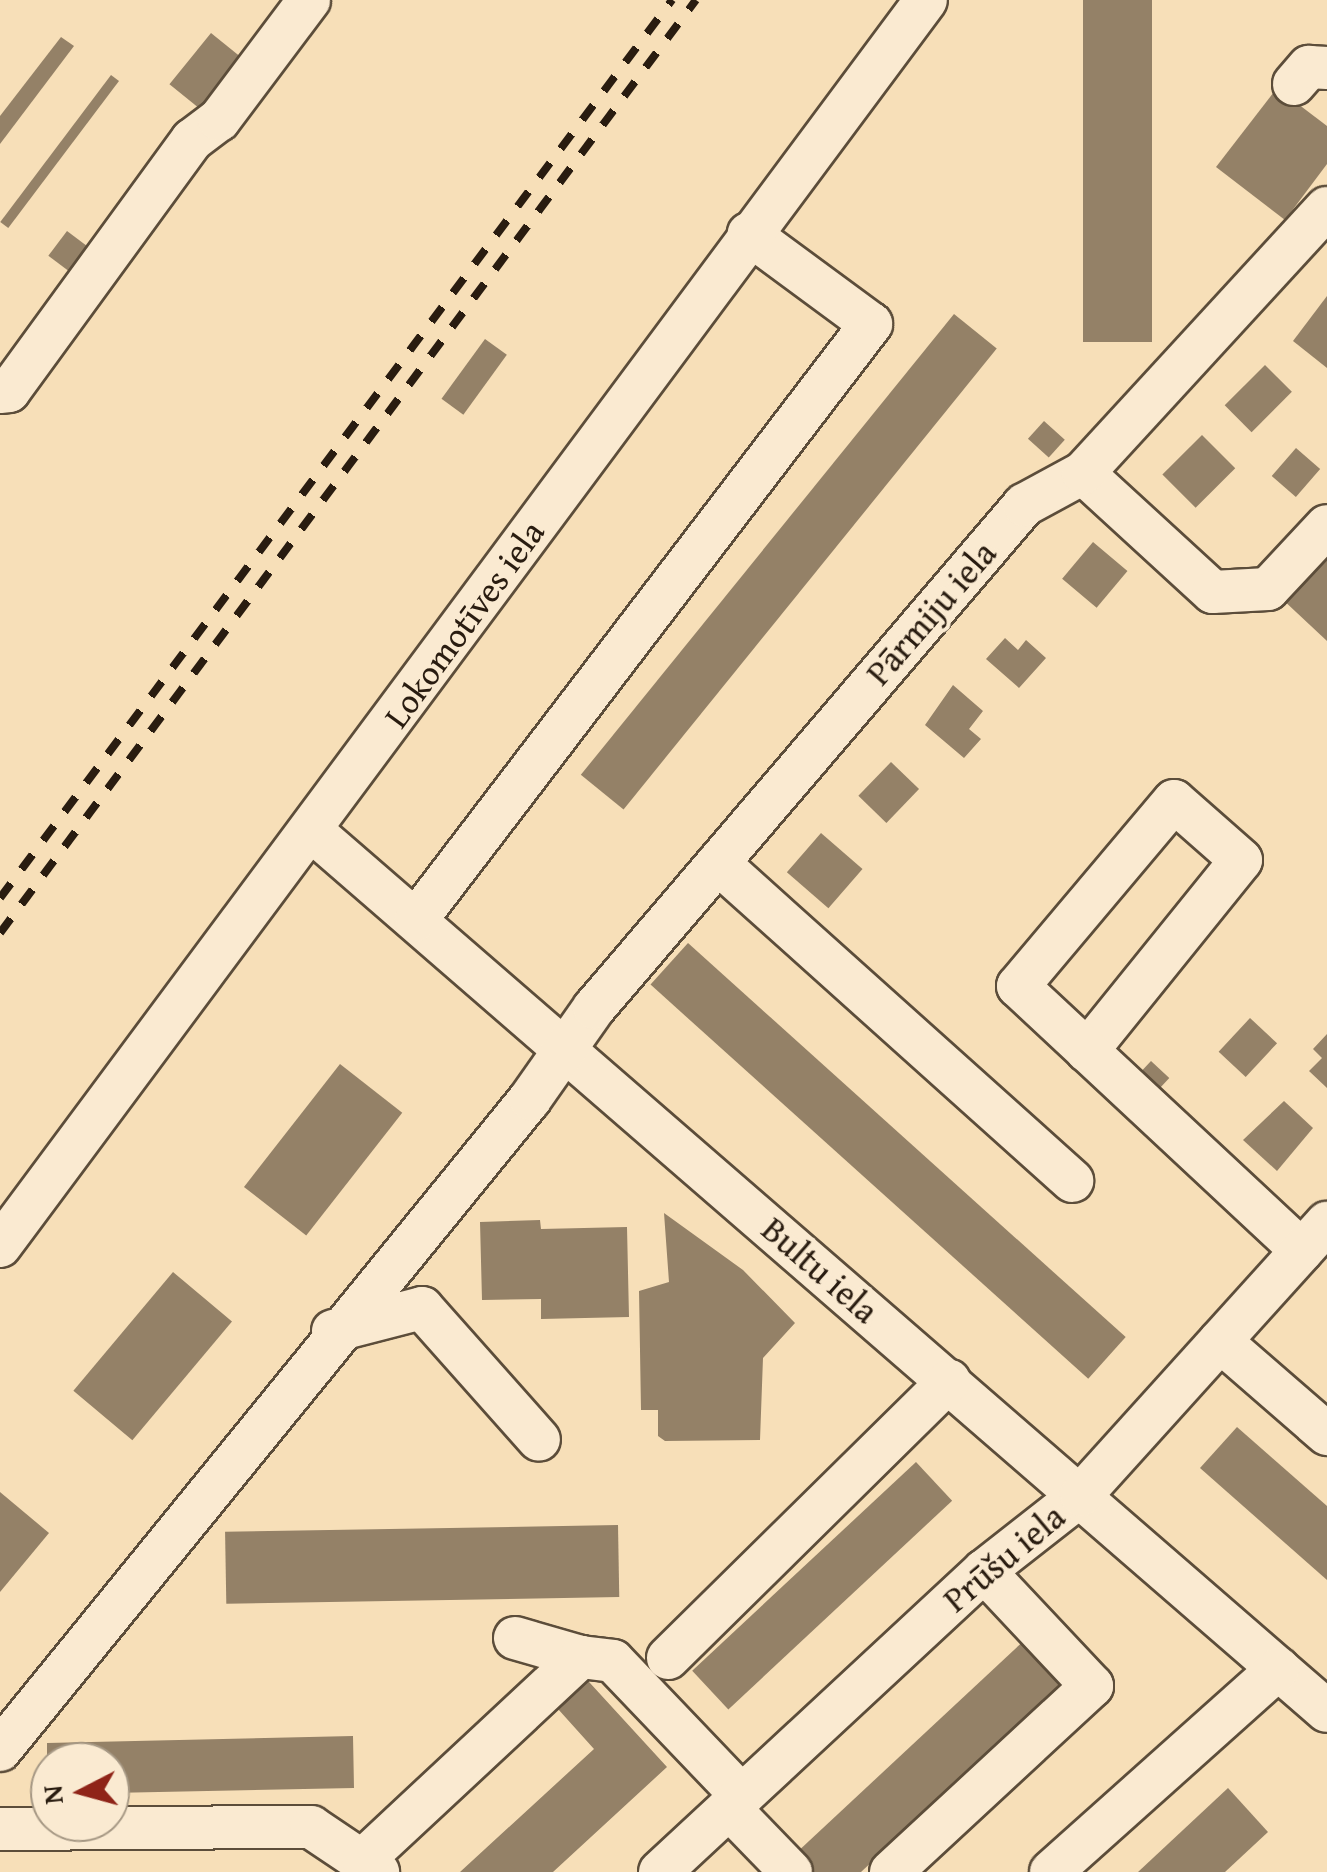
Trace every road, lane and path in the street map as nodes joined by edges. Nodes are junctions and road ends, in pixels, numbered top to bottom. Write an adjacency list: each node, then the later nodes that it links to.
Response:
1 (308, 0): 5 (street)
2 (926, 0): 4 (street, Lokomotīves iela)
3 (1327, 208): 6 (street, Pārmiju iela)
4 (748, 234): 8 (street, Lokomotīves iela); 10 (street)
5 (0, 392)
6 (1083, 472): 7 (street); 9 (street, Pārmiju iela)
7 (1327, 526)
8 (312, 832): 10 (street, Bultu iela); 16 (street, Lokomotīves iela)
9 (718, 863): 11 (street, Pārmiju iela); 13 (street)
10 (416, 920): 11 (street, Bultu iela)
11 (564, 1049): 14 (street, Pārmiju iela); 20 (street, Bultu iela)
12 (1087, 1051): 12 (street); 15 (street)
13 (1072, 1180)
14 (422, 1233): 17 (street); 18 (street, Pārmiju iela)
15 (1314, 1237): 19 (street, Prūšu iela)
16 (0, 1246)
17 (422, 1308): 18 (street); 22 (street)
18 (333, 1331): 30 (street, Pārmiju iela)
19 (1220, 1341): 21 (street); 23 (street, Prūšu iela)
20 (949, 1381): 23 (street, Bultu iela); 27 (street)
21 (1327, 1434)
22 (538, 1440)
23 (1081, 1495): 24 (street, Prūšu iela); 28 (street, Bultu iela)
24 (984, 1571): 31 (street, Prūšu iela); 36 (street)
25 (515, 1638): 26 (street)
26 (581, 1657): 31 (street); 33 (street)
27 (668, 1658)
28 (1278, 1668): 29 (street, Bultu iela); 37 (street)
29 (1327, 1711)
30 (0, 1750)
31 (736, 1802): 34 (street, Prūšu iela); 35 (street)
32 (0, 1829): 33 (street)
33 (370, 1866)
34 (678, 1866)
35 (791, 1872)
36 (891, 1872)
37 (1051, 1872)

